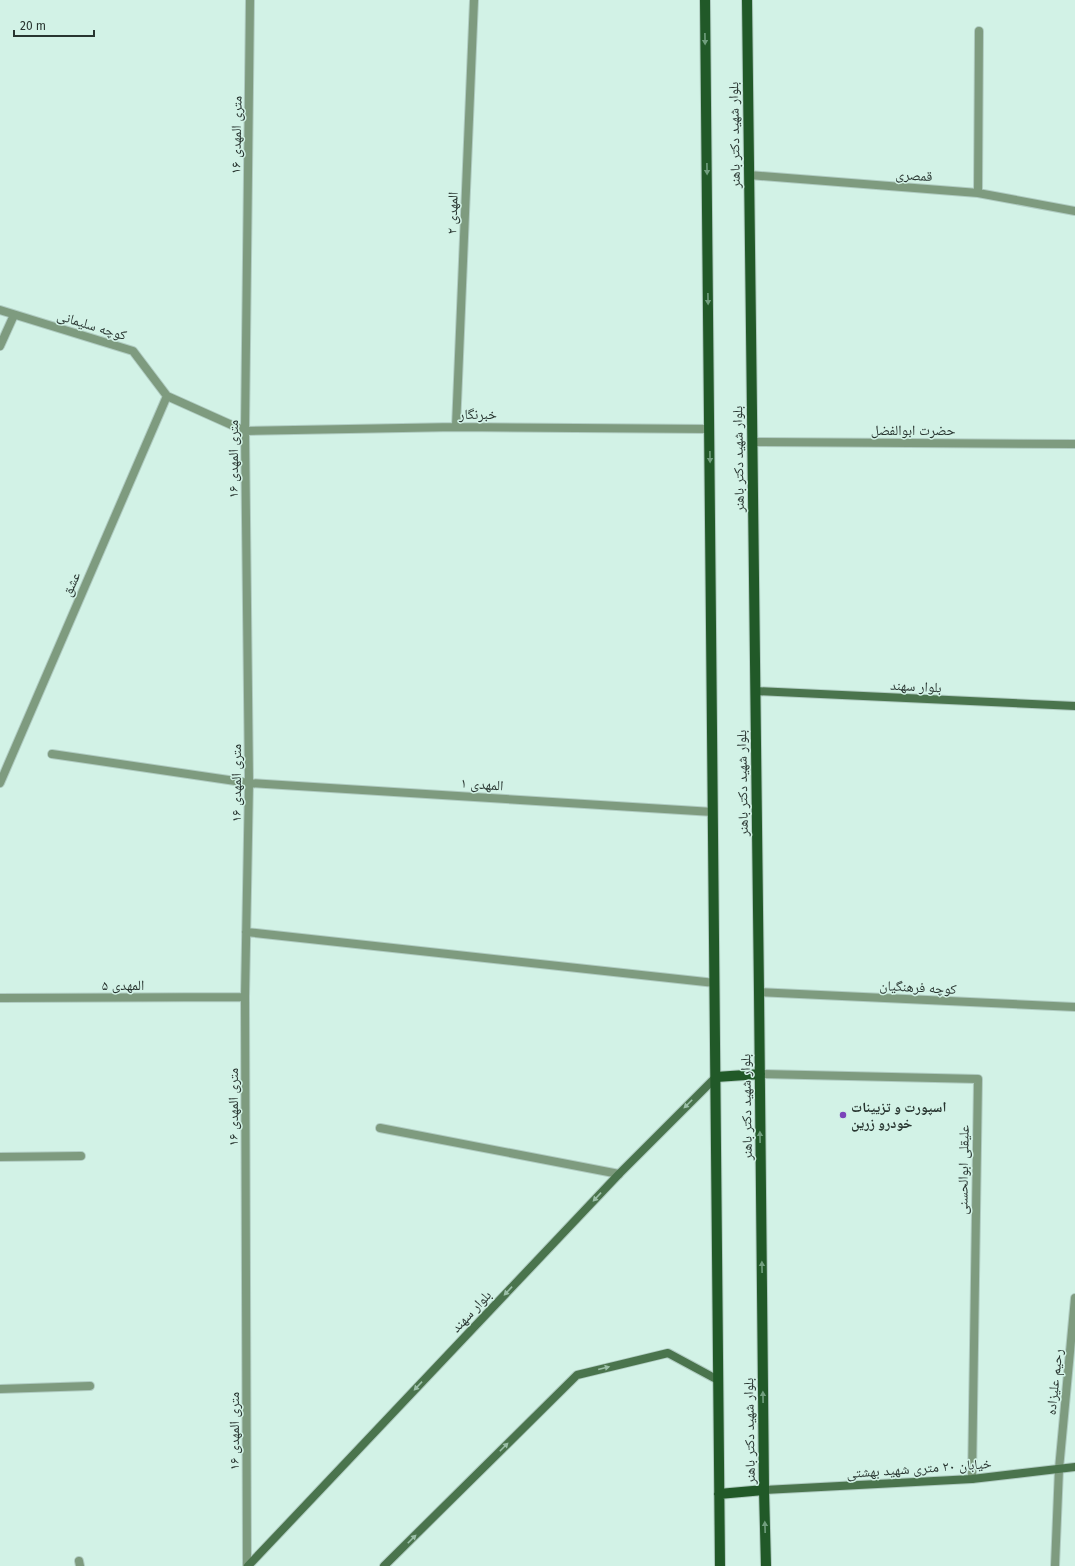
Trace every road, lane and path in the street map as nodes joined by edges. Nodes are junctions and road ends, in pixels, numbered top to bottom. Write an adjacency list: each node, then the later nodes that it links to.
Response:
1 (250, 0): 15 (street, ۱۶ متری المهدی)
2 (474, 0): 13 (street, المهدی ۲)
3 (705, 0): 14 (main road, بلوار شهید دکتر باهنر, one-way to 14)
4 (747, 0): 6 (main road, بلوار شهید دکتر باهنر)
5 (979, 31): 7 (street)
6 (748, 175): 7 (street, قمصری); 16 (main road, بلوار شهید دکتر باهنر)
7 (978, 193): 8 (street, قمصری)
8 (1075, 211)
9 (0, 310): 10 (street, کوچه سلیمانی)
10 (14, 315): 11 (street); 12 (street, کوچه سلیمانی)
11 (0, 346)
12 (167, 396): 15 (street, کوچه سلیمانی); 21 (street, عشق)
13 (456, 427): 14 (street, خبرنگار); 15 (street, خبرنگار)
14 (710, 429): 23 (main road, بلوار شهید دکتر باهنر, one-way to 23)
15 (245, 431): 22 (street, ۱۶ متری المهدی)
16 (752, 442): 17 (street, حضرت ابوالفضل); 18 (main road, بلوار شهید دکتر باهنر)
17 (1075, 444)
18 (755, 691): 19 (street, بلوار سهند); 26 (main road, بلوار شهید دکتر باهنر)
19 (1075, 706)
20 (52, 754): 22 (street, المهدی ۱)
21 (0, 783)
22 (250, 783): 23 (street, المهدی ۱); 24 (street, ۱۶ متری المهدی)
23 (713, 812): 25 (main road, بلوار شهید دکتر باهنر)
24 (246, 932): 25 (street); 27 (street, ۱۶ متری المهدی)
25 (715, 983): 31 (main road, بلوار شهید دکتر باهنر)
26 (759, 992): 29 (street, کوچه فرهنگیان); 30 (main road, بلوار شهید دکتر باهنر)
27 (245, 997): 28 (street, المهدی ۵); 45 (street, ۱۶ متری المهدی)
28 (0, 998)
29 (1075, 1007)
30 (760, 1074): 31 (main road); 42 (street, علیقلی ابوالحسنی); 43 (main road, بلوار شهید دکتر باهنر, one-way to 30)
31 (716, 1076): 35 (street, بلوار سهند, one-way to 35); 37 (main road, بلوار شهید دکتر باهنر)
32 (380, 1128): 35 (street)
33 (81, 1156): 34 (street)
34 (0, 1158)
35 (619, 1174): 45 (street, بلوار سهند, one-way to 45)
36 (1075, 1298): 41 (street, رحیم علیزاده)
37 (718, 1380): 44 (main road, بلوار شهید دکتر باهنر); 46 (street, one-way to 37)
38 (90, 1386): 39 (street)
39 (0, 1389)
40 (1075, 1467): 41 (street, خیابان ۲۰ متری شهید بهشتی)
41 (1058, 1469): 42 (street, خیابان ۲۰ متری شهید بهشتی); 49 (street, رحیم علیزاده)
42 (972, 1479): 43 (street, خیابان ۲۰ متری شهید بهشتی)
43 (764, 1490): 44 (main road); 48 (main road, بلوار شهید دکتر باهنر, one-way to 43)
44 (720, 1494): 47 (main road, بلوار شهید دکتر باهنر)
45 (248, 1566)
46 (384, 1566)
47 (720, 1566)
48 (766, 1566)
49 (1054, 1566)

